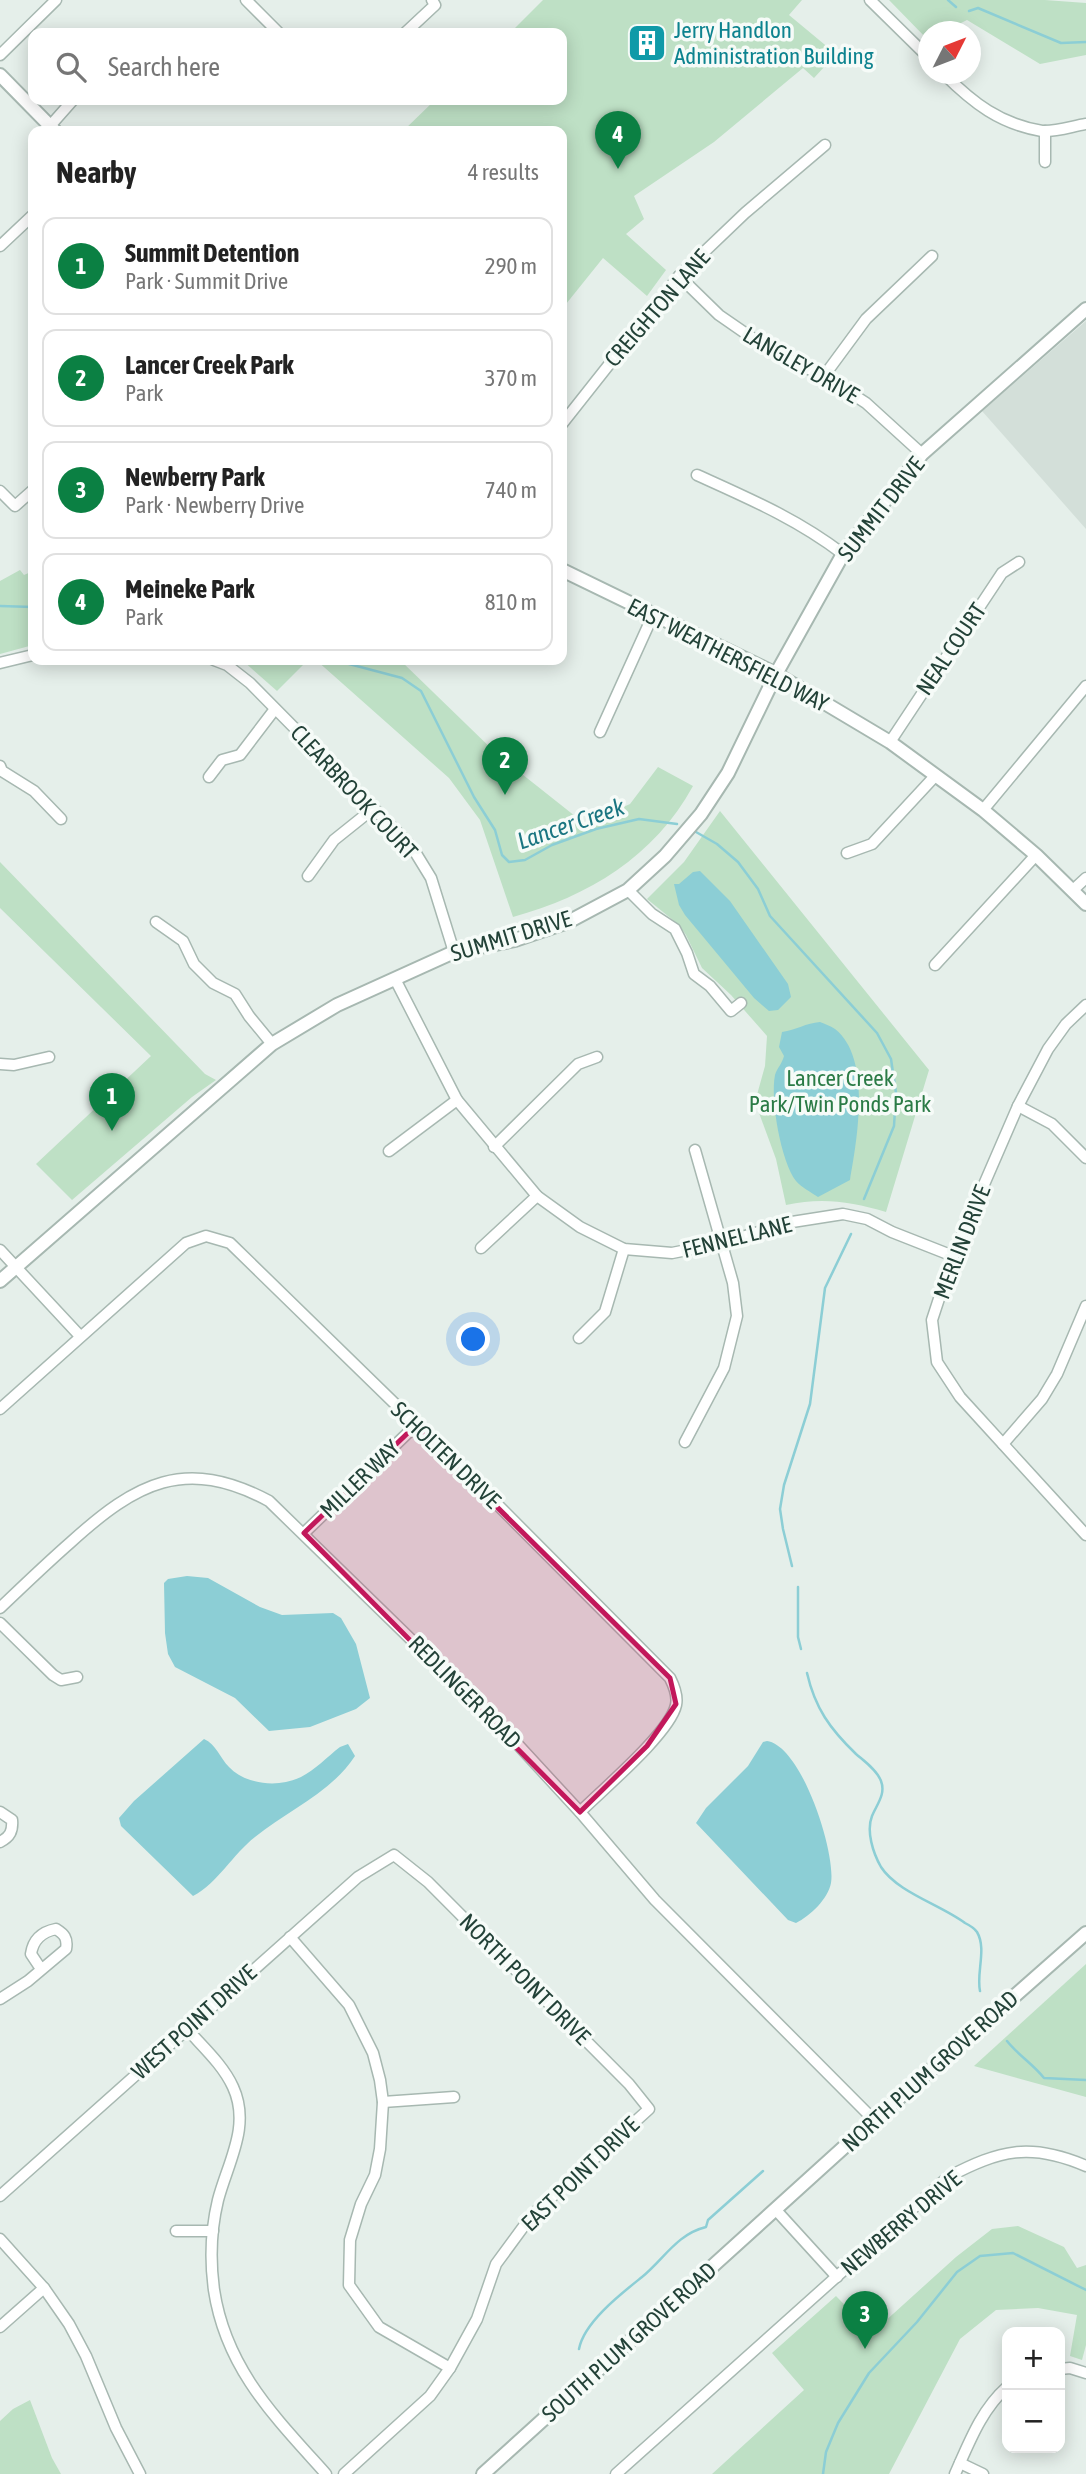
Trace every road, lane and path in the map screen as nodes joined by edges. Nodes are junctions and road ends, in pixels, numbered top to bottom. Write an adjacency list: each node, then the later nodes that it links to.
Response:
1 (56, 0): 8 (street)
2 (246, 0): 5 (street)
3 (870, 0): 7 (street)
4 (433, 2): 6 (street)
5 (274, 28)
6 (410, 28)
7 (918, 46)
8 (0, 55)
9 (0, 75): 11 (street)
10 (954, 84): 17 (street)
11 (28, 104)
12 (29, 105): 15 (street)
13 (70, 105): 16 (street)
14 (1086, 124): 17 (street)
15 (50, 126)
16 (55, 126)
17 (1045, 131): 19 (street)
18 (825, 145): 23 (street, CREIGHTON LANE)
19 (1045, 162)
20 (28, 220): 21 (street)
21 (0, 246)
22 (932, 256): 25 (street)
23 (679, 276): 25 (street, LANGLEY DRIVE); 26 (street, CREIGHTON LANE)
24 (1086, 309): 27 (street, SUMMIT DRIVE)
25 (824, 376): 27 (street, LANGLEY DRIVE)
26 (567, 418)
27 (922, 454): 31 (street, SUMMIT DRIVE)
28 (697, 475): 31 (street)
29 (0, 491): 30 (street)
30 (28, 494)
31 (843, 554): 38 (street, SUMMIT DRIVE)
32 (1019, 562): 42 (street, NEAL COURT)
33 (567, 572): 34 (street, EAST WEATHERSFIELD WAY)
34 (653, 615): 38 (street, EAST WEATHERSFIELD WAY); 41 (street)
35 (28, 656): 36 (street)
36 (0, 663)
37 (227, 665): 40 (street, CLEARBROOK COURT)
38 (776, 674): 42 (street, EAST WEATHERSFIELD WAY); 53 (street, SUMMIT DRIVE)
39 (1086, 686): 47 (street)
40 (275, 709): 45 (street); 46 (street, CLEARBROOK COURT)
41 (600, 733)
42 (890, 742): 44 (street, EAST WEATHERSFIELD WAY)
43 (0, 766): 48 (street)
44 (936, 775): 47 (street, EAST WEATHERSFIELD WAY); 49 (street)
45 (209, 777)
46 (374, 808): 51 (street); 57 (street, CLEARBROOK COURT)
47 (983, 810): 50 (street, EAST WEATHERSFIELD WAY)
48 (61, 819)
49 (847, 853)
50 (1036, 855): 54 (street, EAST WEATHERSFIELD WAY); 58 (street)
51 (308, 876)
52 (1086, 878): 54 (street)
53 (628, 890): 57 (street, SUMMIT DRIVE); 60 (street)
54 (1073, 890): 55 (street, EAST WEATHERSFIELD WAY)
55 (1086, 904)
56 (156, 922): 62 (street)
57 (454, 952): 59 (street, SUMMIT DRIVE)
58 (935, 965)
59 (395, 979): 62 (street, SUMMIT DRIVE); 66 (street, FENNEL LANE)
60 (741, 1003)
61 (1086, 1005): 67 (street, MERLIN DRIVE)
62 (272, 1044): 78 (street, SUMMIT DRIVE)
63 (49, 1057): 65 (street)
64 (597, 1057): 68 (street)
65 (0, 1065)
66 (457, 1100): 68 (street, FENNEL LANE); 70 (street)
67 (1018, 1106): 71 (street); 77 (street, MERLIN DRIVE)
68 (494, 1147): 72 (street, FENNEL LANE)
69 (695, 1150): 73 (street)
70 (389, 1151)
71 (1086, 1158)
72 (537, 1196): 74 (street); 75 (street, FENNEL LANE)
73 (722, 1243): 75 (street, FENNEL LANE); 77 (street, FENNEL LANE); 85 (street)
74 (481, 1248)
75 (624, 1249): 82 (street)
76 (0, 1250): 78 (street)
77 (953, 1256): 86 (street, MERLIN DRIVE)
78 (16, 1267): 79 (street, SUMMIT DRIVE); 81 (street)
79 (0, 1280)
80 (1086, 1306): 86 (street)
81 (80, 1336): 83 (street, SCHOLTEN DRIVE); 84 (street, SCHOLTEN DRIVE)
82 (579, 1338)
83 (0, 1409)
84 (415, 1426): 87 (street, MILLER WAY); 93 (street, SCHOLTEN DRIVE)
85 (685, 1442)
86 (1003, 1444): 88 (street, MERLIN DRIVE)
87 (304, 1533): 89 (street, REDLINGER ROAD); 93 (street, REDLINGER ROAD)
88 (1086, 1535)
89 (0, 1608)
90 (0, 1623): 91 (street)
91 (77, 1677)
92 (0, 1812): 94 (street)
93 (580, 1812): 104 (street, REDLINGER ROAD)
94 (0, 1842)
95 (394, 1855): 97 (street, WEST POINT DRIVE); 103 (street, NORTH POINT DRIVE)
96 (1086, 1933): 104 (street, NORTH PLUM GROVE ROAD)
97 (290, 1937): 100 (street, WEST POINT DRIVE); 102 (street)
98 (41, 1969): 99 (street)
99 (0, 1999)
100 (187, 2029): 106 (street, WEST POINT DRIVE); 109 (street)
101 (454, 2097): 102 (street)
102 (383, 2102): 114 (street)
103 (649, 2109): 114 (street, EAST POINT DRIVE)
104 (874, 2120): 107 (street, NORTH PLUM GROVE ROAD)
105 (1086, 2166): 111 (street, NEWBERRY DRIVE)
106 (0, 2196)
107 (775, 2209): 111 (street); 122 (street, SOUTH PLUM GROVE ROAD)
108 (176, 2231): 109 (street)
109 (213, 2231): 120 (street)
110 (0, 2239): 112 (street)
111 (838, 2277): 123 (street, NEWBERRY DRIVE)
112 (44, 2288): 113 (street); 119 (street)
113 (0, 2327)
114 (450, 2368): 121 (street, EAST POINT DRIVE)
115 (1065, 2368): 116 (street)
116 (1086, 2374)
117 (1004, 2390): 118 (street)
118 (960, 2463): 124 (street); 125 (street)
119 (140, 2474)
120 (326, 2474)
121 (344, 2474)
122 (482, 2474)
123 (616, 2474)
124 (955, 2474)
125 (983, 2474)

